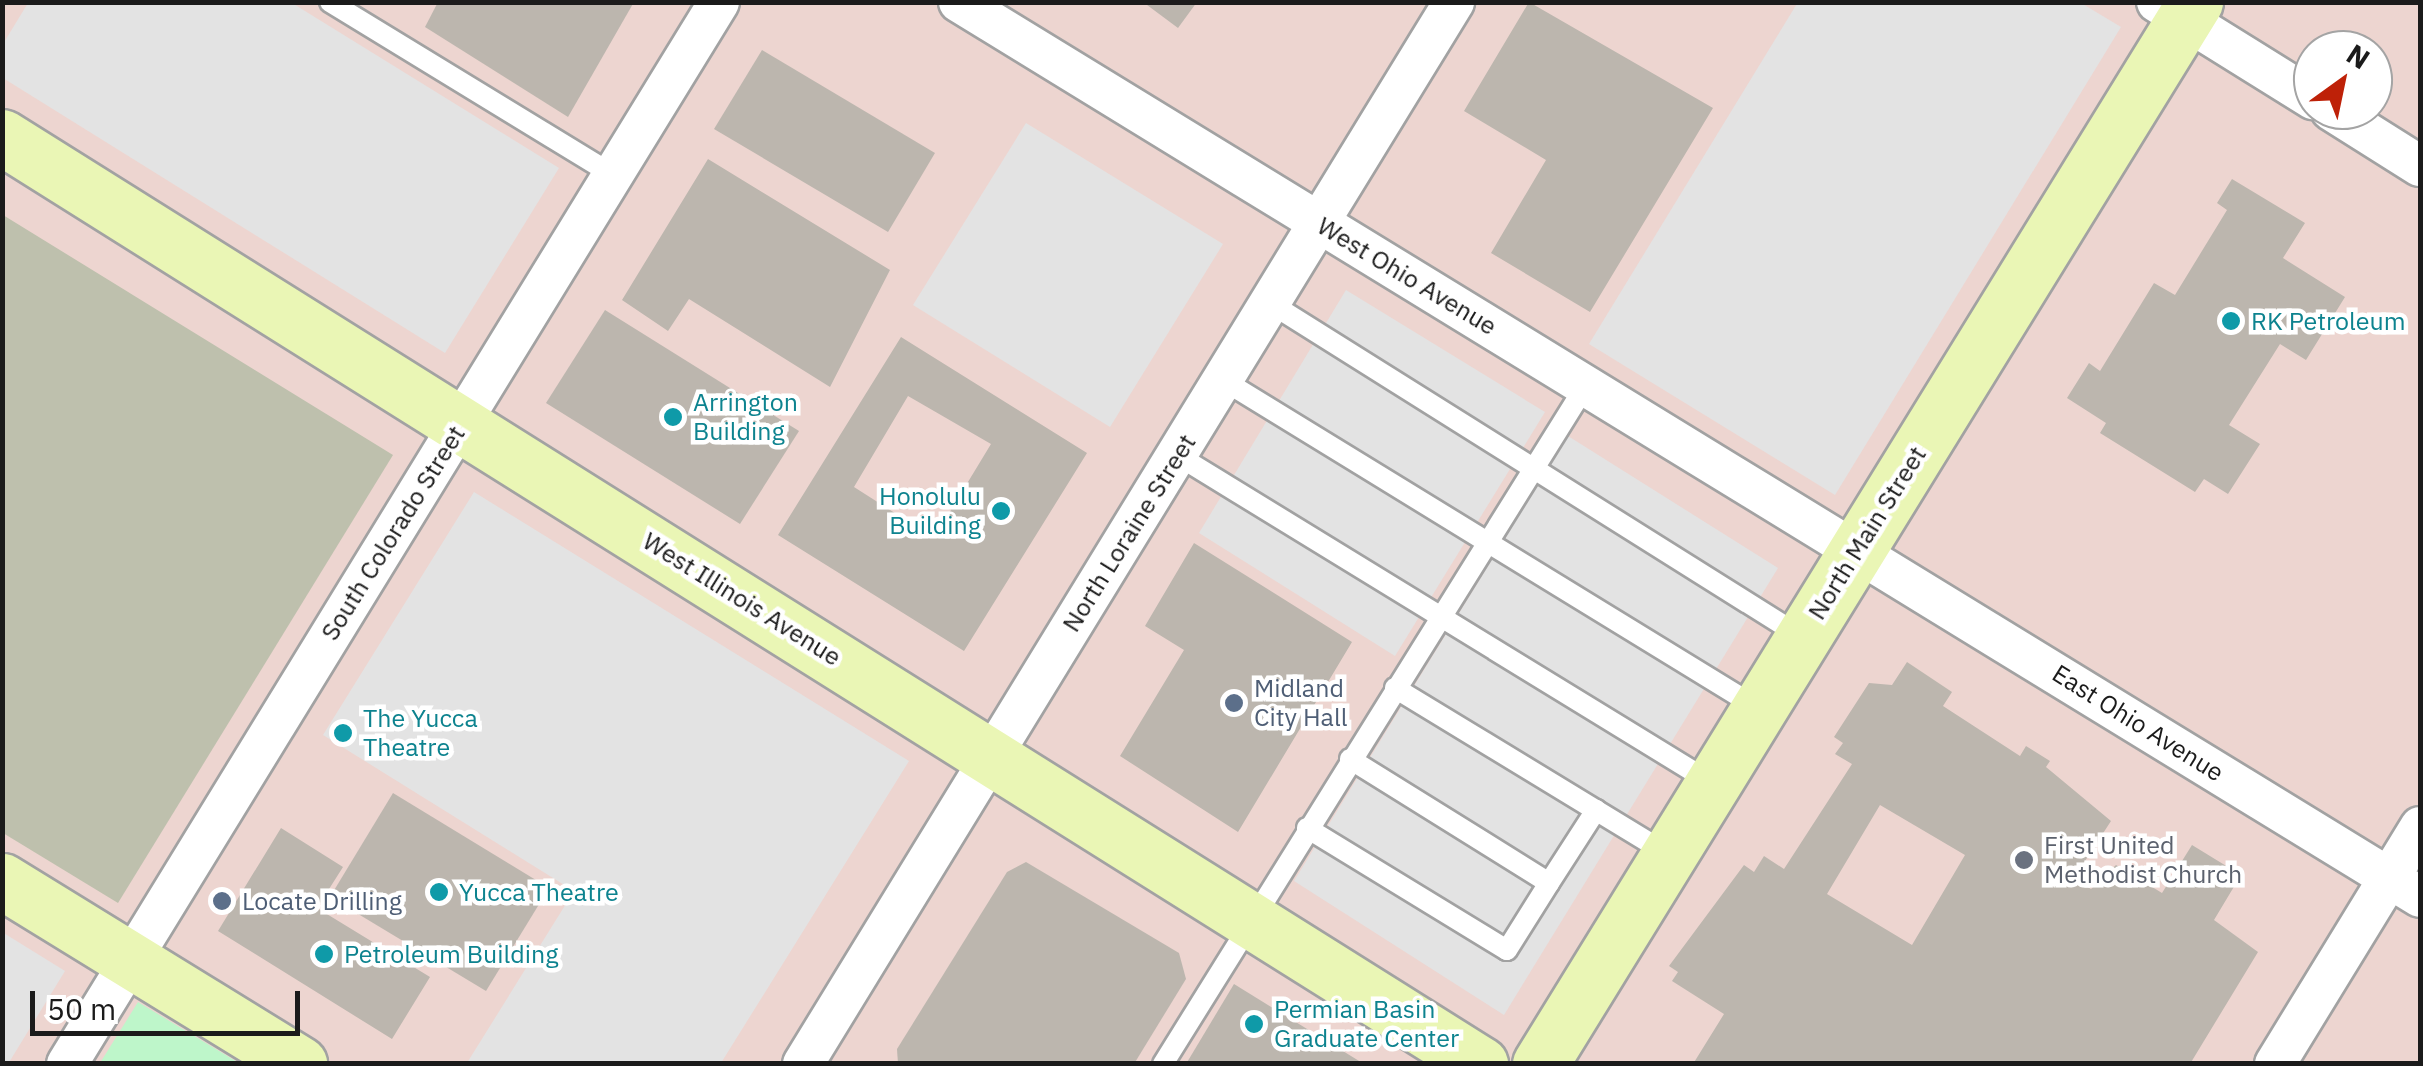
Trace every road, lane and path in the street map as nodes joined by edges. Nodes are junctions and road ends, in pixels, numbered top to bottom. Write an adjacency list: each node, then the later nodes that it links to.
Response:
1 (719, 2): 10 (street, South Colorado Street)
2 (959, 2): 11 (street, West Ohio Avenue)
3 (1454, 2): 11 (street, North Loraine Street)
4 (339, 5): 10 (lane)
5 (2179, 8): 6 (street); 19 (main road, North Main Street)
6 (2293, 85)
7 (2363, 130): 9 (street)
8 (2, 137): 15 (main road, West Illinois Avenue)
9 (2420, 166)
10 (613, 176): 15 (street, South Colorado Street)
11 (1320, 223): 12 (street, North Loraine Street); 14 (street, West Ohio Avenue)
12 (1270, 303): 13 (street, North Loraine Street); 17 (lane)
13 (1223, 380): 16 (street, North Loraine Street); 18 (lane)
14 (1586, 385): 17 (lane); 19 (street, West Ohio Avenue)
15 (460, 424): 24 (main road, West Illinois Avenue); 35 (street, South Colorado Street)
16 (1176, 455): 20 (lane); 24 (street, North Loraine Street)
17 (1535, 466): 18 (lane); 21 (lane)
18 (1487, 541): 20 (lane); 23 (lane)
19 (1856, 550): 21 (main road, North Main Street); 33 (street, East Ohio Avenue)
20 (1440, 618): 22 (lane); 26 (lane)
21 (1802, 637): 23 (main road, North Main Street)
22 (1395, 688): 25 (lane); 27 (lane)
23 (1758, 708): 26 (main road, North Main Street)
24 (994, 754): 34 (main road, West Illinois Avenue); 38 (street, North Loraine Street)
25 (1350, 760): 28 (lane); 32 (lane)
26 (1712, 783): 30 (main road, North Main Street)
27 (1596, 810): 30 (lane); 32 (lane)
28 (1307, 828): 32 (lane); 34 (lane)
29 (2420, 828): 33 (street)
30 (1668, 854): 41 (main road, North Main Street)
31 (2, 882): 35 (main road)
32 (1550, 883)
33 (2405, 888): 42 (street)
34 (1251, 918): 39 (lane); 40 (main road, West Illinois Avenue)
35 (130, 960): 36 (street, South Colorado Street); 37 (main road)
36 (67, 1064)
37 (299, 1064)
38 (803, 1064)
39 (1163, 1064)
40 (1480, 1064)
41 (1540, 1064)
42 (2275, 1064)

